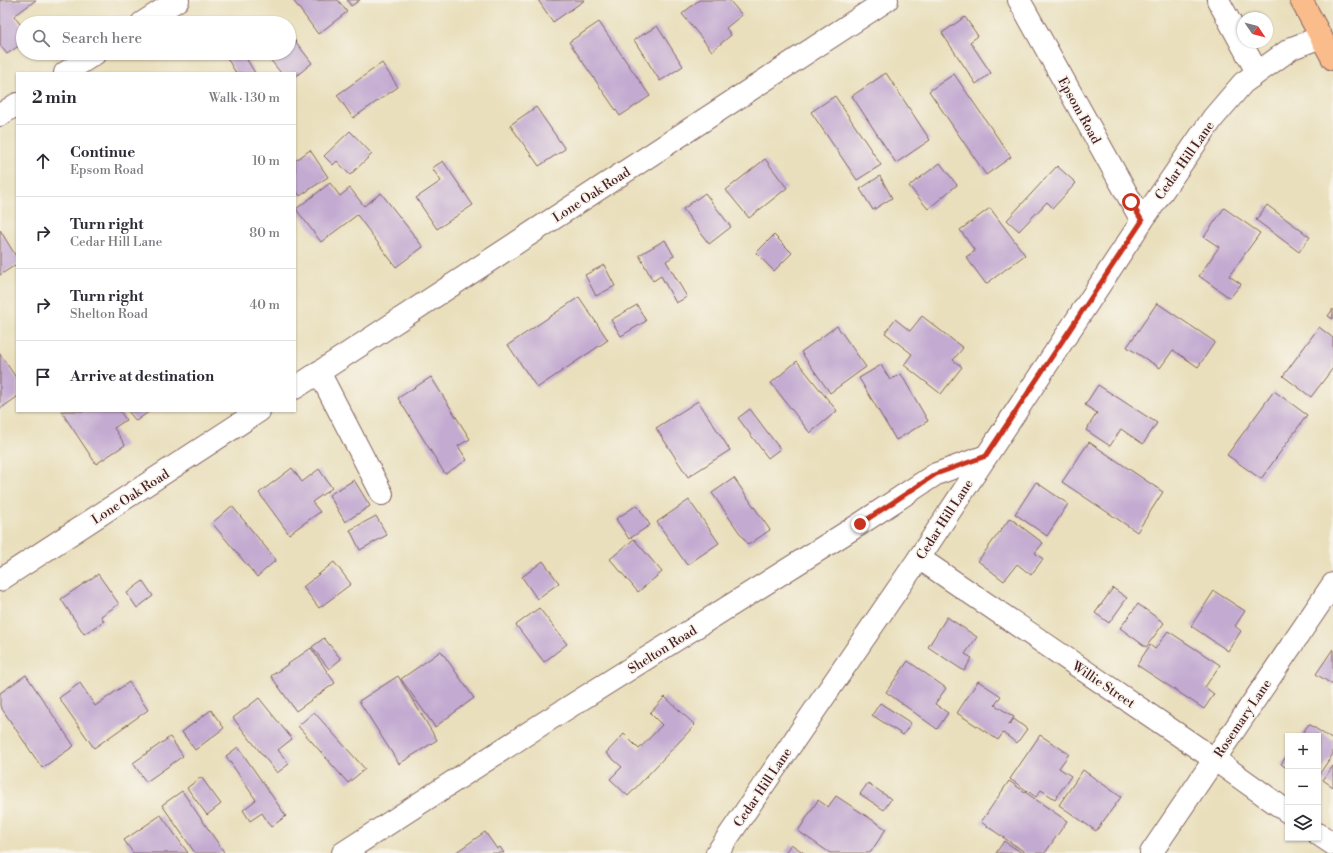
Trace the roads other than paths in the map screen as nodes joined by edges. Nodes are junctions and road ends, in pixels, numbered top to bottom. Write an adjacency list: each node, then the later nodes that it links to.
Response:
1 (178, 0): 6 (street)
2 (887, 0): 15 (street, Lone Oak Road)
3 (1019, 0): 14 (street, Epsom Road)
4 (1218, 0): 11 (street)
5 (1301, 0): 7 (main road)
6 (153, 16)
7 (1321, 38): 8 (main road); 11 (street, Cedar Hill Lane)
8 (1333, 59)
9 (85, 60): 10 (street)
10 (67, 72)
11 (1257, 72): 14 (street, Cedar Hill Lane)
12 (16, 105): 13 (street)
13 (0, 115)
14 (1142, 221): 18 (street, Cedar Hill Lane)
15 (319, 372): 16 (street, Lone Oak Road); 19 (street)
16 (296, 387)
17 (257, 412): 21 (street, Lone Oak Road)
18 (986, 456): 20 (street, Cedar Hill Lane); 27 (street, Shelton Road)
19 (382, 494)
20 (919, 558): 23 (street, Willie Street); 28 (street, Cedar Hill Lane)
21 (0, 580)
22 (1333, 584): 23 (street, Rosemary Lane)
23 (1214, 759): 24 (street, Willie Street); 29 (street, Rosemary Lane)
24 (1285, 810)
25 (1321, 836): 26 (street)
26 (1333, 844)
27 (343, 853)
28 (717, 853)
29 (1151, 853)

